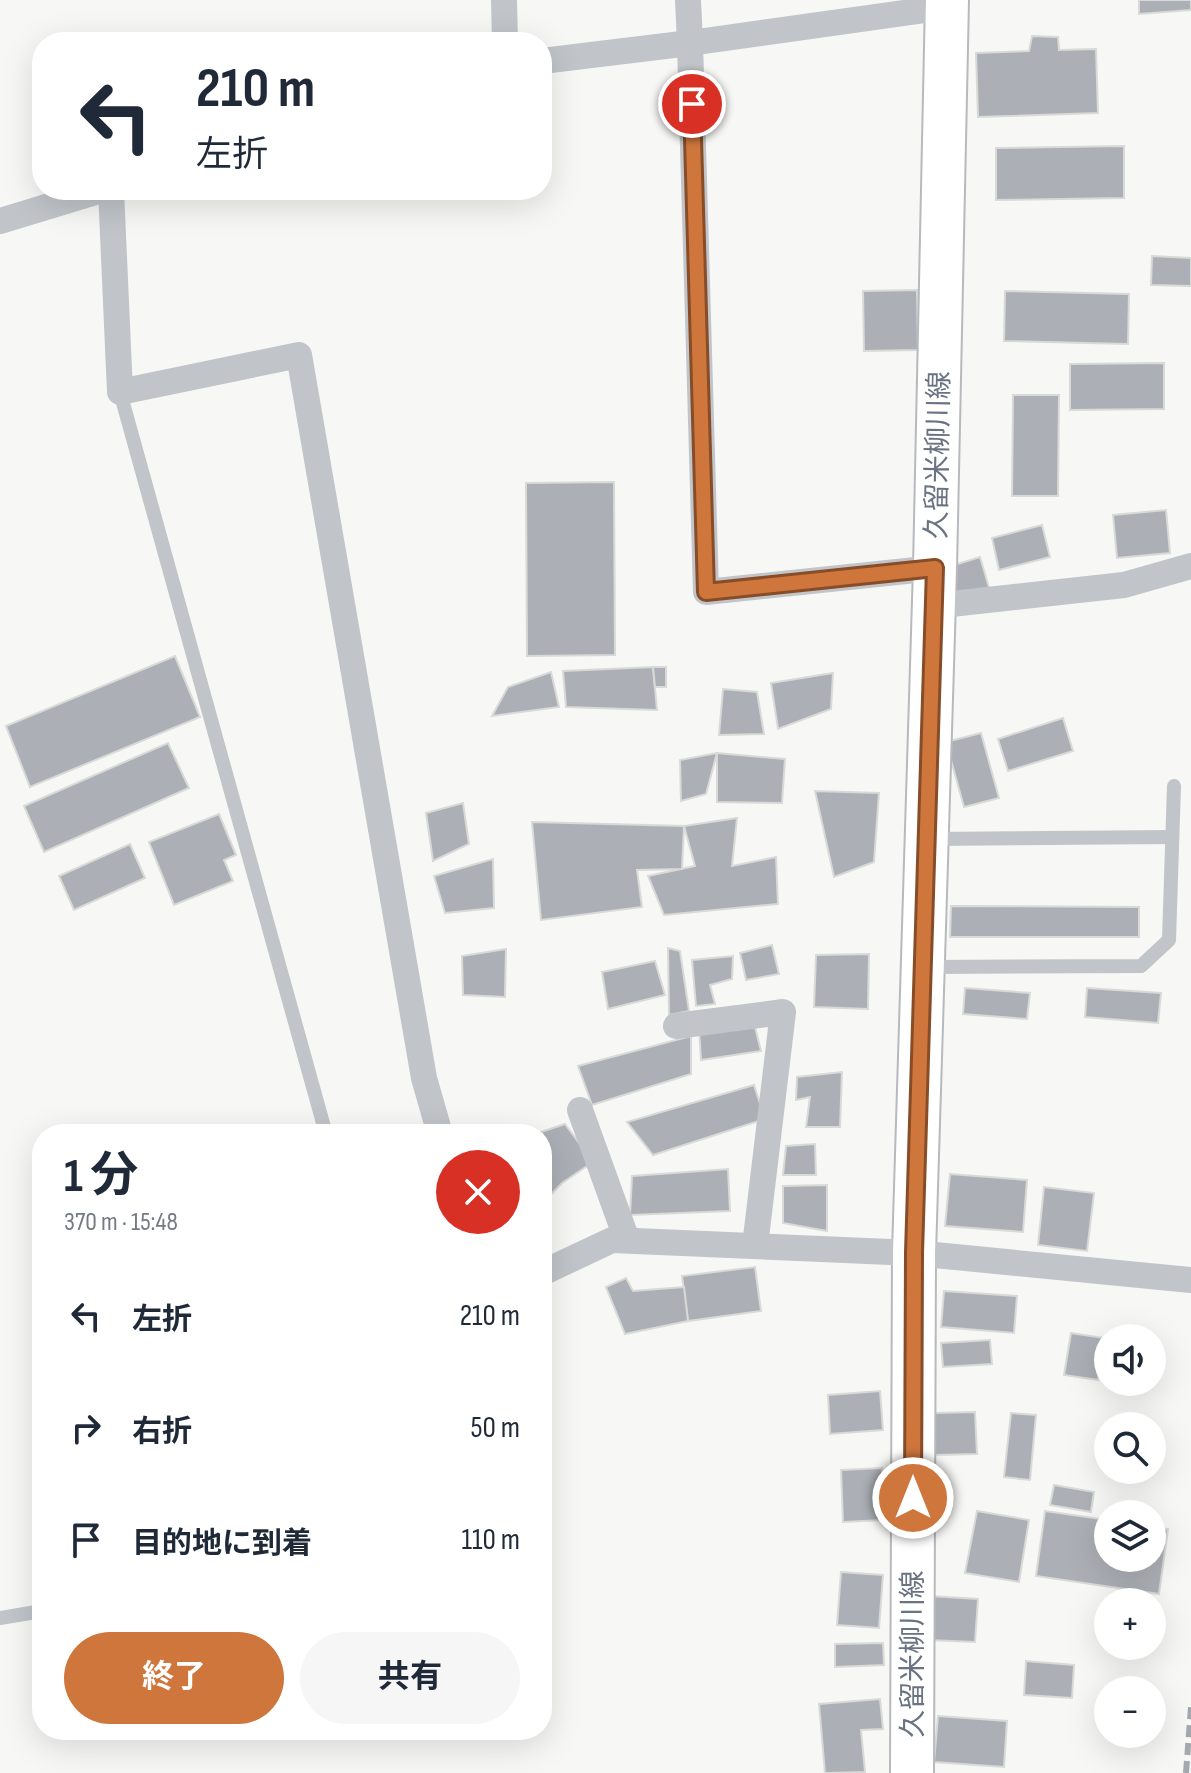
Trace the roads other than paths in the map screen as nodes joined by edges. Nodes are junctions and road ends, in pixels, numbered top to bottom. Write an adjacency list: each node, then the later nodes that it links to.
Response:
1 (504, 0): 4 (street)
2 (688, 0): 5 (street)
3 (947, 3): 5 (street); 12 (main road, 久留米柳川線)
4 (505, 32)
5 (690, 43): 6 (street); 12 (street)
6 (552, 60)
7 (69, 200): 9 (street)
8 (111, 200): 10 (street)
9 (0, 221)
10 (120, 392): 19 (lane); 20 (street)
11 (1191, 566): 12 (street)
12 (934, 587): 15 (main road, 久留米柳川線)
13 (1174, 786): 14 (lane)
14 (1172, 837): 15 (lane); 16 (lane)
15 (926, 840): 16 (main road, 久留米柳川線)
16 (923, 967): 23 (main road, 久留米柳川線)
17 (676, 1026): 22 (street)
18 (580, 1110): 21 (street)
19 (323, 1124)
20 (437, 1124)
21 (627, 1240): 22 (street); 24 (street)
22 (755, 1246): 23 (street)
23 (914, 1253): 25 (street); 28 (main road, 久留米柳川線)
24 (552, 1268)
25 (1191, 1280)
26 (32, 1613): 27 (lane)
27 (0, 1618)
28 (912, 1773)

